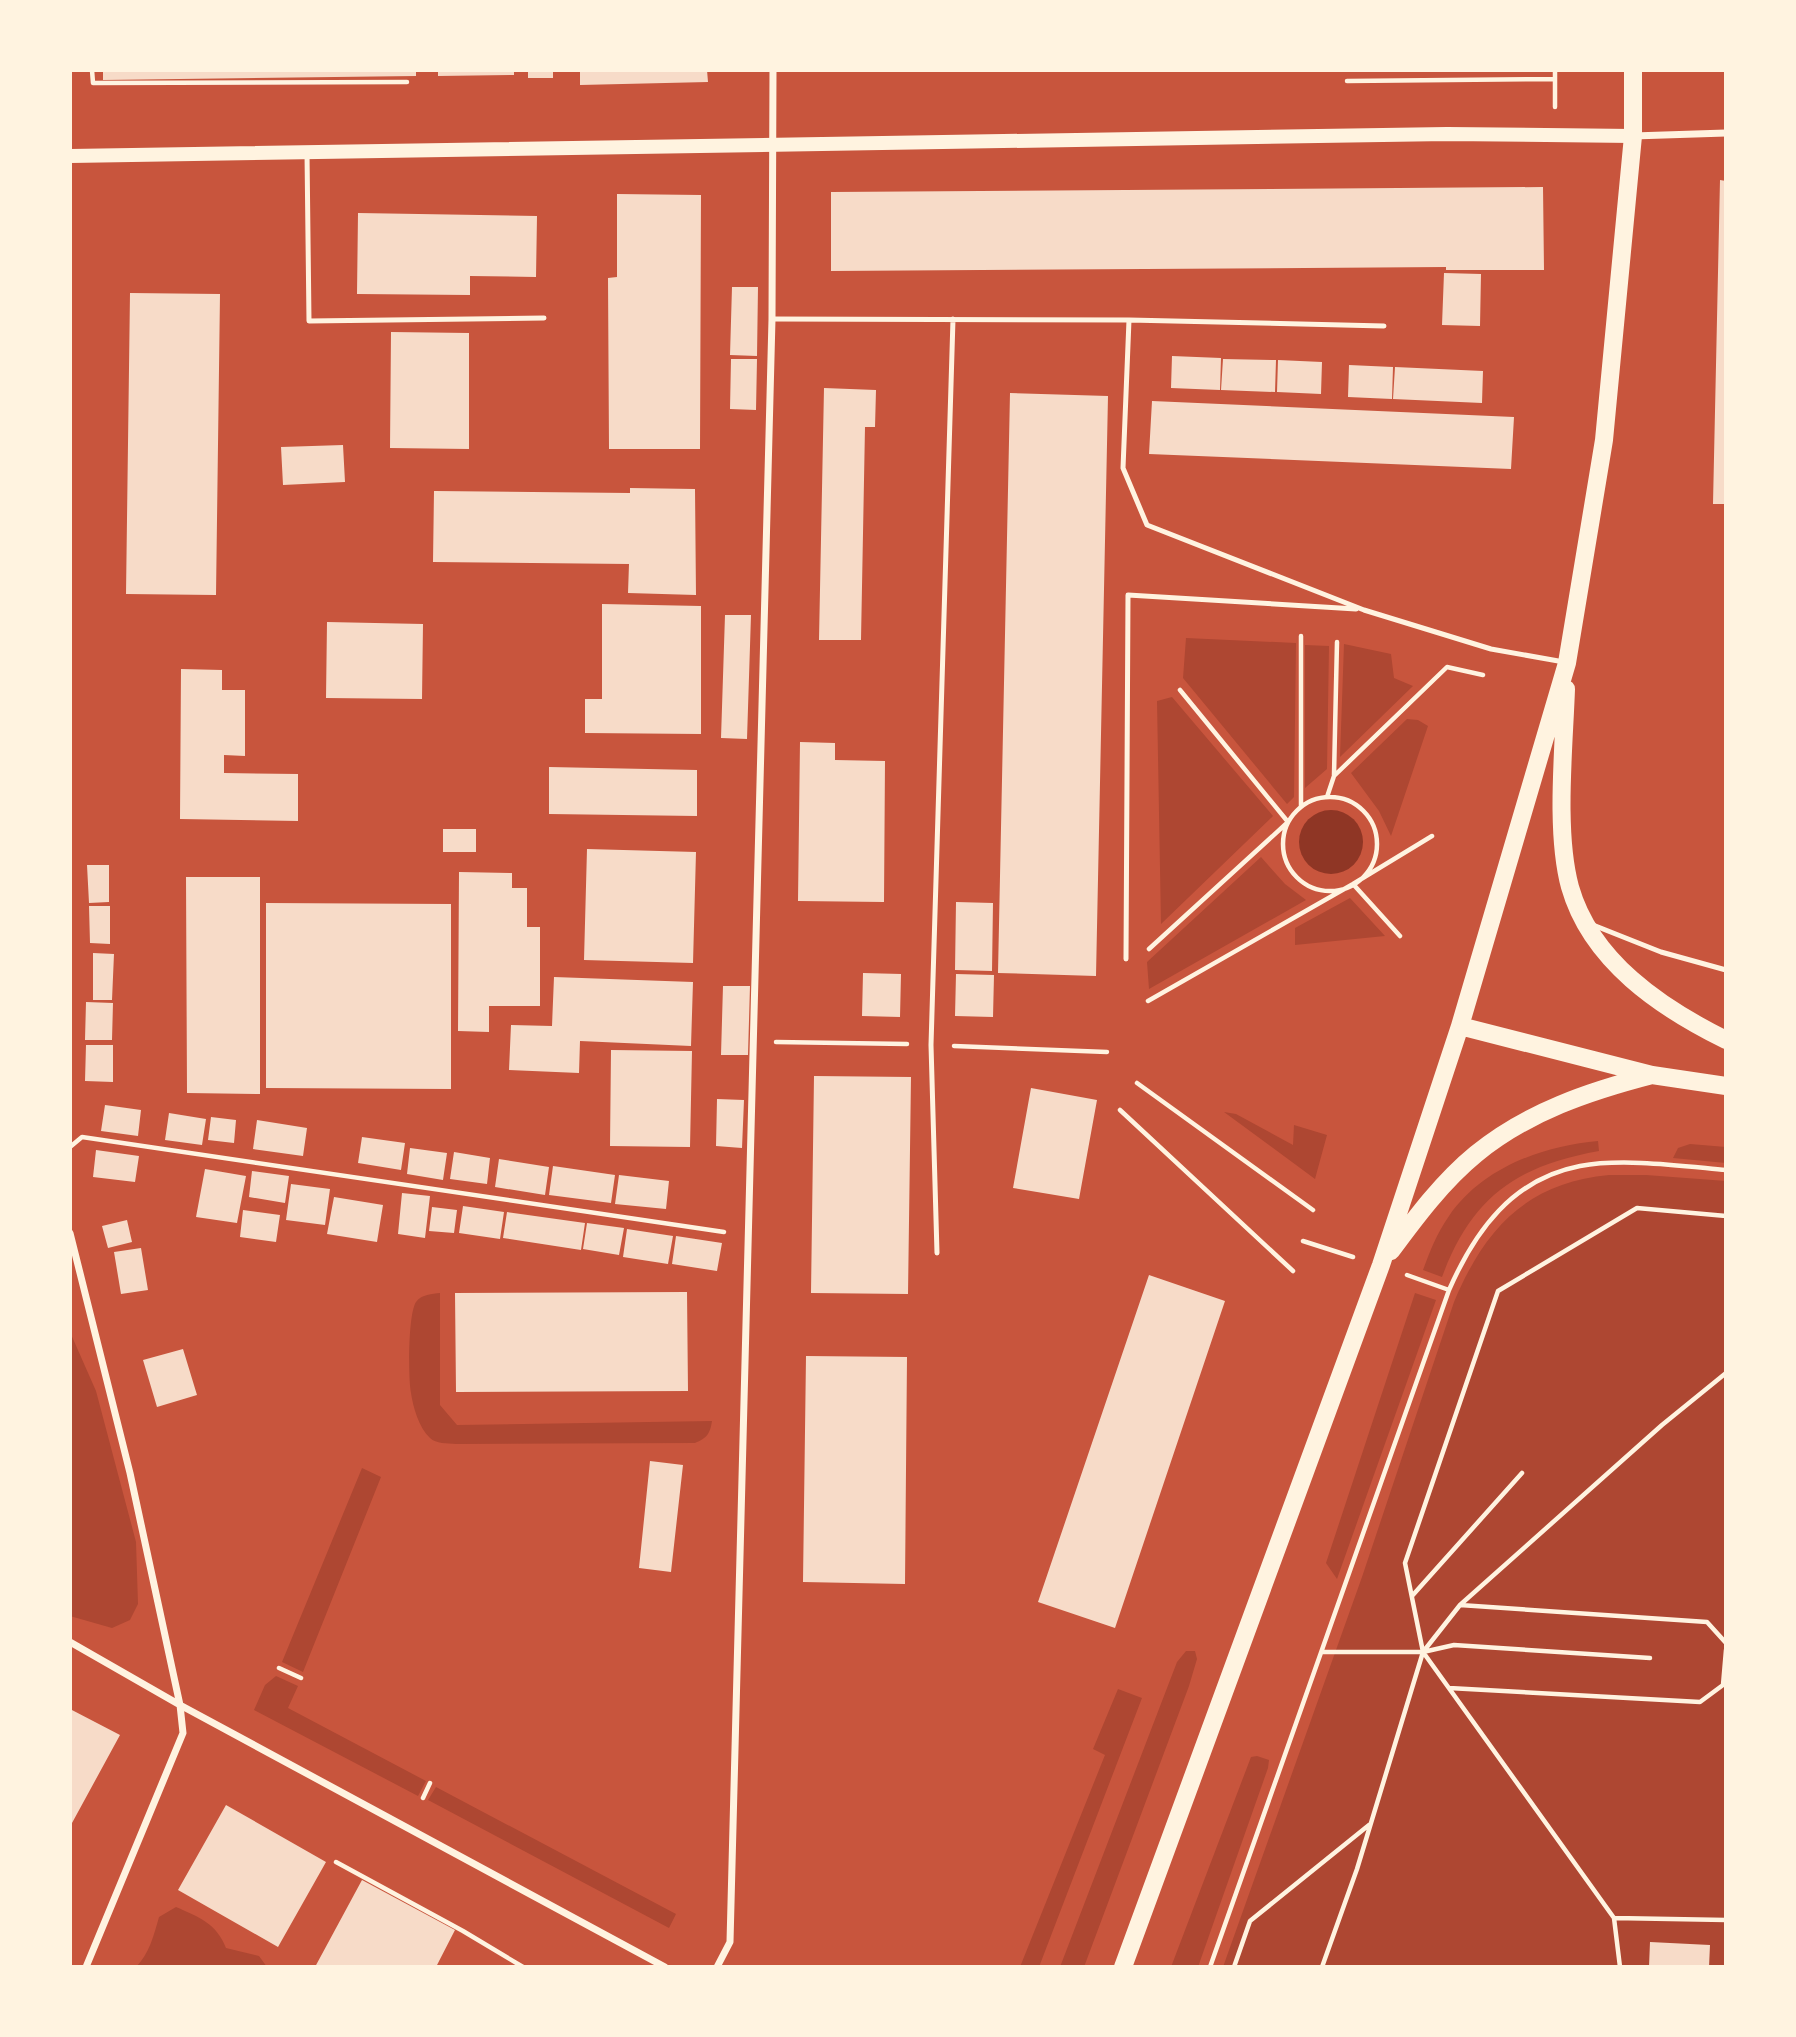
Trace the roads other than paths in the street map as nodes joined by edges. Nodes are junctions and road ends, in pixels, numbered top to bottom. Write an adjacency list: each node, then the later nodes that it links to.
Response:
1 (773, 70): 5 (street)
2 (1633, 70): 4 (main road)
3 (1726, 133): 4 (street)
4 (1633, 136): 5 (main road); 14 (main road)
5 (772, 146): 6 (main road); 9 (street)
6 (307, 153): 7 (main road); 8 (lane)
7 (70, 156)
8 (544, 318)
9 (772, 319): 10 (lane); 29 (street)
10 (953, 319): 11 (lane); 23 (lane)
11 (1129, 320): 12 (lane); 13 (lane)
12 (1384, 326)
13 (1364, 610): 14 (lane); 16 (lane)
14 (1567, 663): 15 (main road); 18 (main road)
15 (1584, 921): 17 (lane); 19 (main road)
16 (1126, 959)
17 (1726, 970)
18 (1460, 1026): 20 (main road); 24 (main road)
19 (1726, 1040)
20 (1652, 1075): 21 (main road); 24 (main road)
21 (1726, 1086)
22 (70, 1233): 26 (street)
23 (937, 1253)
24 (1381, 1265): 30 (main road)
25 (70, 1642): 26 (street)
26 (180, 1706): 27 (street); 28 (street)
27 (86, 1967)
28 (665, 1967)
29 (718, 1967)
30 (1123, 1967)

